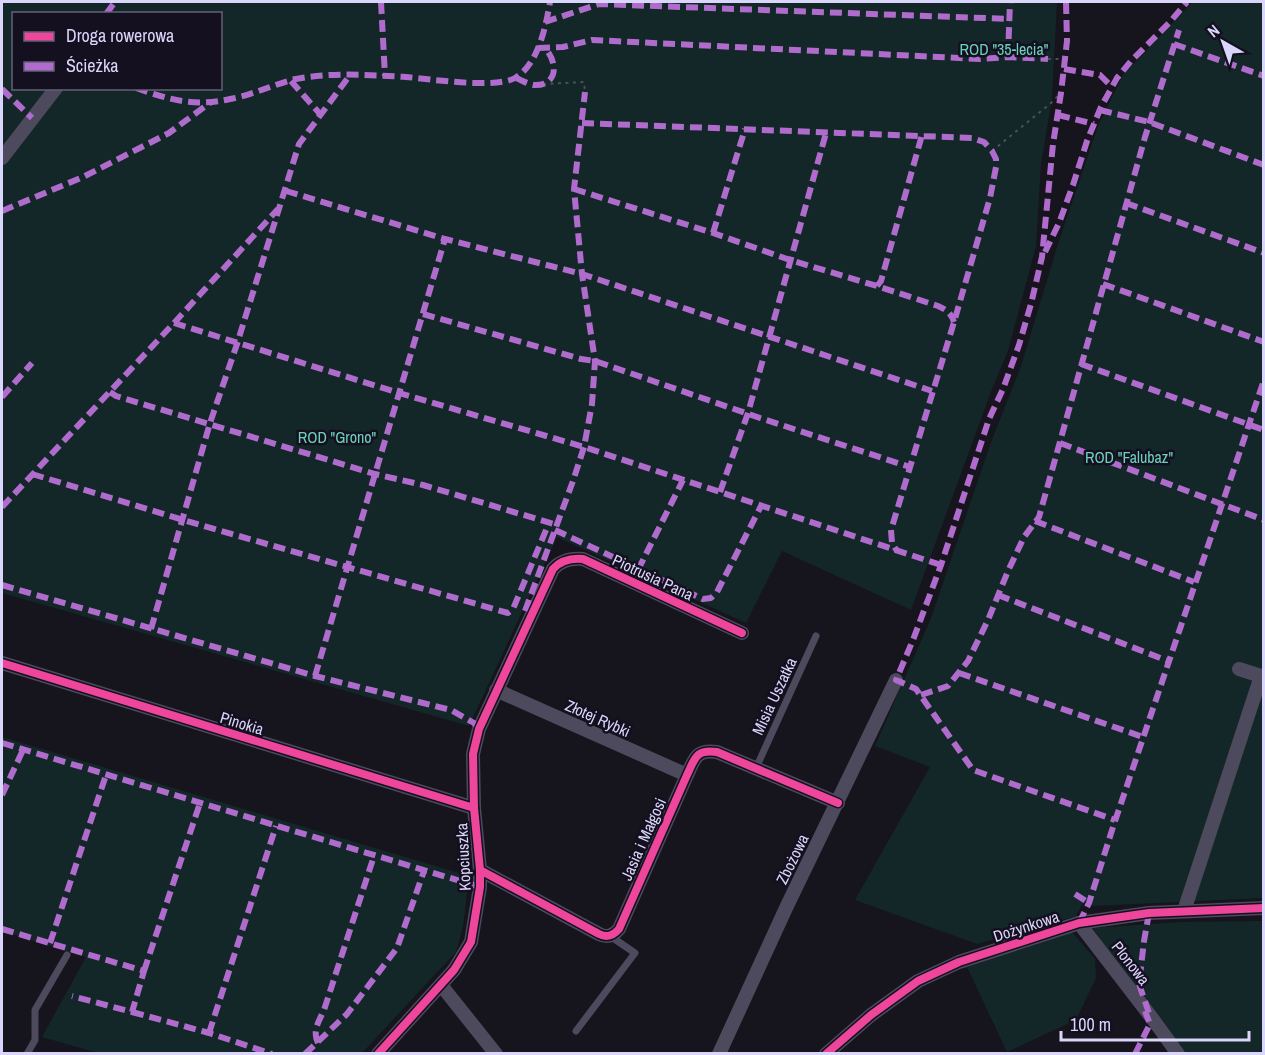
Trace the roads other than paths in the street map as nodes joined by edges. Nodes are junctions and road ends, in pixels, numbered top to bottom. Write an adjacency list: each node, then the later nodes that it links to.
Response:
1 (54, 90): 2 (street)
2 (2, 158)
3 (553, 569): 4 (street, Piotrusia Pana); 9 (street, Kopciuszka)
4 (742, 633)
5 (816, 636): 10 (lane, Misia Uszatka)
6 (2, 663): 13 (street, Pinokia)
7 (1239, 669): 16 (street)
8 (896, 680): 12 (street, Zbożowa)
9 (496, 690): 11 (street, Złotej Rybki); 13 (street, Kopciuszka)
10 (756, 768): 11 (street, Jasia i Małgosi); 12 (street, Jasia i Małgosi)
11 (687, 775): 18 (street, Jasia i Małgosi)
12 (838, 803): 25 (street, Zbożowa)
13 (474, 808): 14 (street, Kopciuszka)
14 (480, 870): 18 (street); 20 (street, Kopciuszka)
15 (1263, 908): 16 (street, Dożynkowa)
16 (1184, 911): 17 (street, Dożynkowa)
17 (1079, 923): 26 (street, Dożynkowa); 27 (street, Plonowa)
18 (610, 936): 21 (lane)
19 (66, 955): 22 (lane)
20 (441, 985): 23 (street, Kopciuszka); 24 (street)
21 (576, 1031)
22 (27, 1053)
23 (378, 1053)
24 (496, 1053)
25 (719, 1053)
26 (826, 1053)
27 (1178, 1053)

